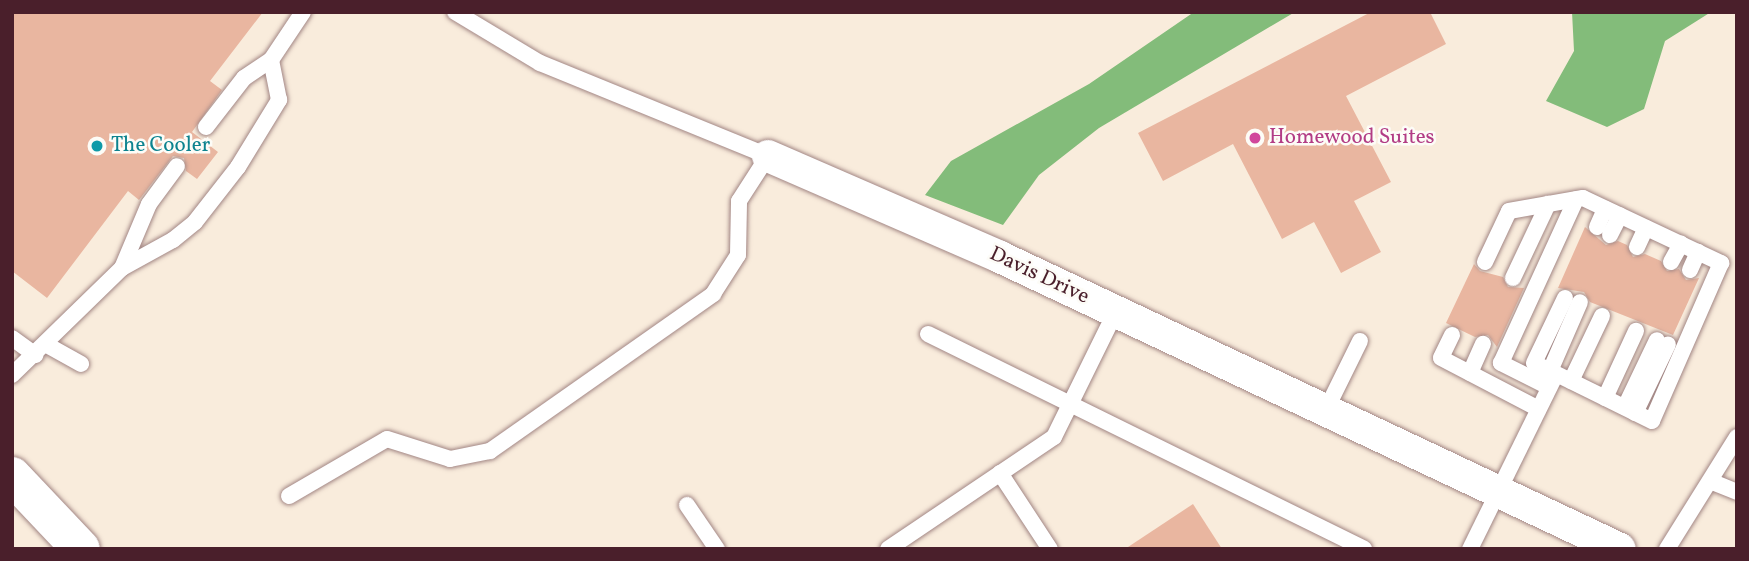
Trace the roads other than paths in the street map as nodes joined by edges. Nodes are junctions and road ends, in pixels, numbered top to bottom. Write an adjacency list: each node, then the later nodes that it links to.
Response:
1 (303, 12): 3 (lane)
2 (455, 12): 5 (lane, Davis Drive)
3 (271, 60): 4 (lane); 17 (lane)
4 (206, 127)
5 (768, 156): 20 (street, Davis Drive); 46 (lane)
6 (177, 166): 17 (lane)
7 (1576, 199): 8 (lane); 9 (lane); 33 (lane)
8 (1548, 204): 15 (lane); 19 (lane)
9 (1613, 212): 10 (lane); 11 (lane)
10 (1646, 228): 12 (lane); 13 (lane)
11 (1603, 231)
12 (1681, 244): 14 (lane); 16 (lane)
13 (1637, 247)
14 (1703, 254): 18 (lane); 39 (lane)
15 (1485, 262)
16 (1671, 262)
17 (122, 268): 29 (lane)
18 (1695, 272)
19 (1513, 278)
20 (1116, 312): 36 (lane); 38 (street, Davis Drive)
21 (1602, 316): 34 (lane)
22 (1636, 331): 35 (lane)
23 (928, 334): 36 (lane)
24 (1452, 335): 31 (lane)
25 (12, 338): 29 (lane)
26 (1360, 341): 38 (lane)
27 (1663, 342): 39 (lane)
28 (1483, 344): 31 (lane)
29 (41, 350): 30 (lane); 32 (lane)
30 (81, 363)
31 (1469, 373): 37 (lane)
32 (12, 375)
33 (1552, 377): 33 (lane); 34 (lane); 37 (lane)
34 (1571, 381): 35 (lane)
35 (1605, 398): 39 (lane)
36 (1072, 402): 41 (lane); 52 (lane)
37 (1539, 408): 44 (lane)
38 (1326, 410): 44 (street, Davis Drive)
39 (1630, 410)
40 (1737, 437): 43 (lane)
41 (1000, 474): 50 (lane); 51 (lane)
42 (12, 477): 48 (main road)
43 (1710, 481): 45 (lane); 55 (lane)
44 (1500, 492): 53 (lane); 54 (street, Davis Drive)
45 (1737, 492)
46 (289, 496)
47 (687, 505): 49 (lane)
48 (81, 549)
49 (717, 549)
50 (888, 549)
51 (1050, 549)
52 (1364, 549)
53 (1470, 549)
54 (1620, 549)
55 (1667, 549)

